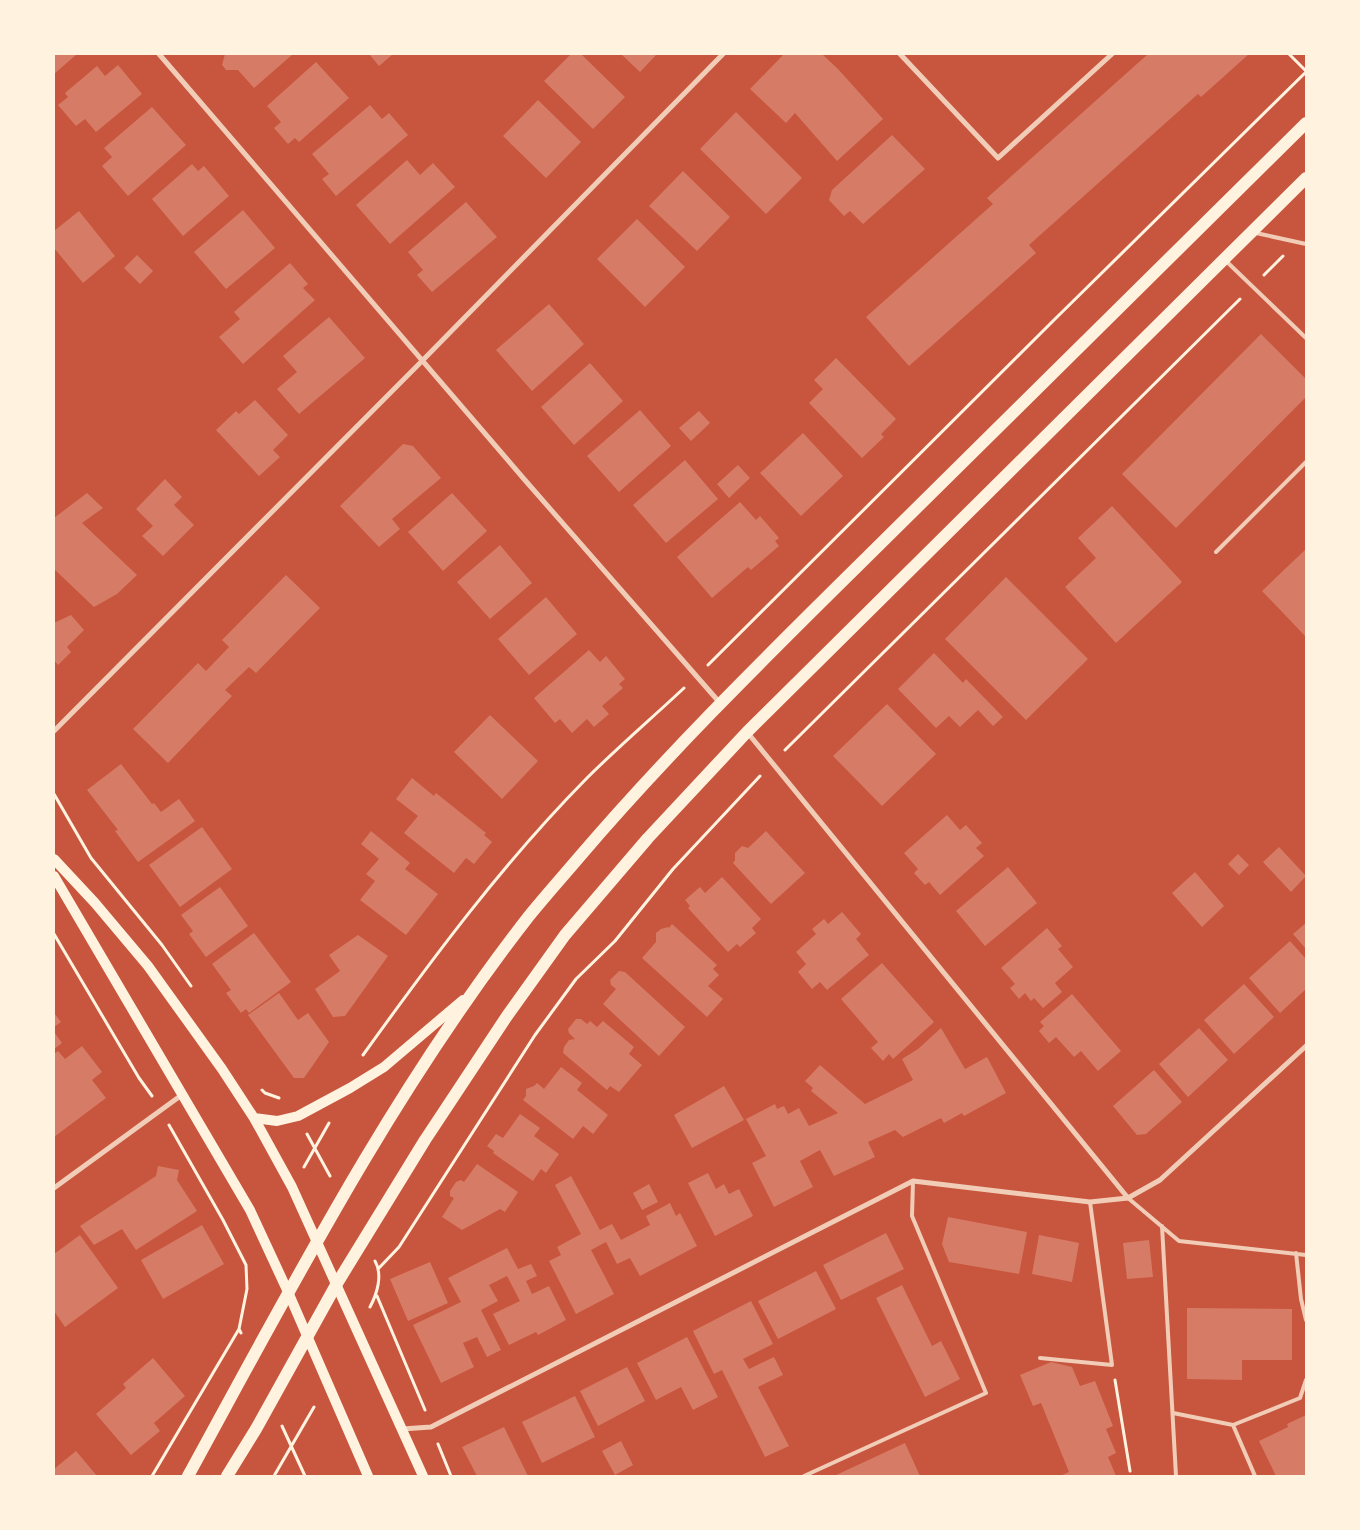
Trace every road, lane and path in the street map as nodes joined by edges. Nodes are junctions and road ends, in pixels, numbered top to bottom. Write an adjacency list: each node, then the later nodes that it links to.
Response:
1 (160, 54): 15 (street)
2 (723, 54): 15 (street)
3 (900, 54): 4 (street)
4 (1112, 54)
5 (1289, 54): 6 (path)
6 (1306, 72): 18 (path)
7 (1306, 123): 19 (main road)
8 (1306, 178): 9 (main road)
9 (1251, 232): 10 (lane); 12 (main road)
10 (1297, 242): 11 (lane); 13 (path)
11 (1306, 244)
12 (1224, 260): 13 (lane); 21 (main road)
13 (1253, 286): 14 (lane); 22 (path)
14 (1306, 338)
15 (422, 361): 18 (street); 20 (street)
16 (1306, 462): 17 (lane)
17 (1216, 552)
18 (697, 676): 19 (street); 28 (path)
19 (720, 703): 26 (main road)
20 (54, 731)
21 (747, 732): 22 (street); 41 (main road)
22 (772, 763): 34 (street); 40 (path)
23 (54, 859): 31 (main road)
24 (54, 876): 29 (main road)
25 (54, 934): 30 (path)
26 (472, 993): 31 (main road); 37 (main road)
27 (1306, 1046): 34 (street)
28 (362, 1055)
29 (182, 1094): 30 (street); 42 (main road)
30 (161, 1110): 33 (street); 45 (path)
31 (254, 1118): 37 (main road)
32 (913, 1182): 35 (street); 54 (street); 66 (lane)
33 (54, 1188)
34 (1128, 1198): 35 (street); 36 (lane)
35 (1090, 1202): 49 (lane)
36 (1162, 1226): 38 (lane); 52 (lane)
37 (316, 1240): 41 (main road); 42 (main road)
38 (1296, 1253): 39 (lane); 44 (lane)
39 (1306, 1255)
40 (379, 1268)
41 (336, 1285): 46 (main road); 55 (main road)
42 (288, 1292): 46 (main road); 48 (main road)
43 (377, 1296): 54 (path)
44 (1306, 1320)
45 (239, 1328): 48 (path); 58 (path)
46 (308, 1336): 51 (main road); 63 (main road)
47 (1040, 1358): 49 (lane)
48 (252, 1359): 59 (main road)
49 (1112, 1365): 57 (path)
50 (1306, 1380): 53 (lane)
51 (270, 1403): 56 (path); 60 (main road)
52 (1173, 1413): 53 (lane); 67 (lane)
53 (1233, 1425): 68 (lane)
54 (431, 1427): 55 (street); 65 (path)
55 (402, 1429): 64 (main road)
56 (292, 1446): 61 (path); 62 (path)
57 (1130, 1471)
58 (152, 1476)
59 (188, 1476)
60 (227, 1476)
61 (274, 1476)
62 (306, 1476)
63 (368, 1476)
64 (422, 1476)
65 (451, 1476)
66 (804, 1476)
67 (1176, 1476)
68 (1255, 1476)

